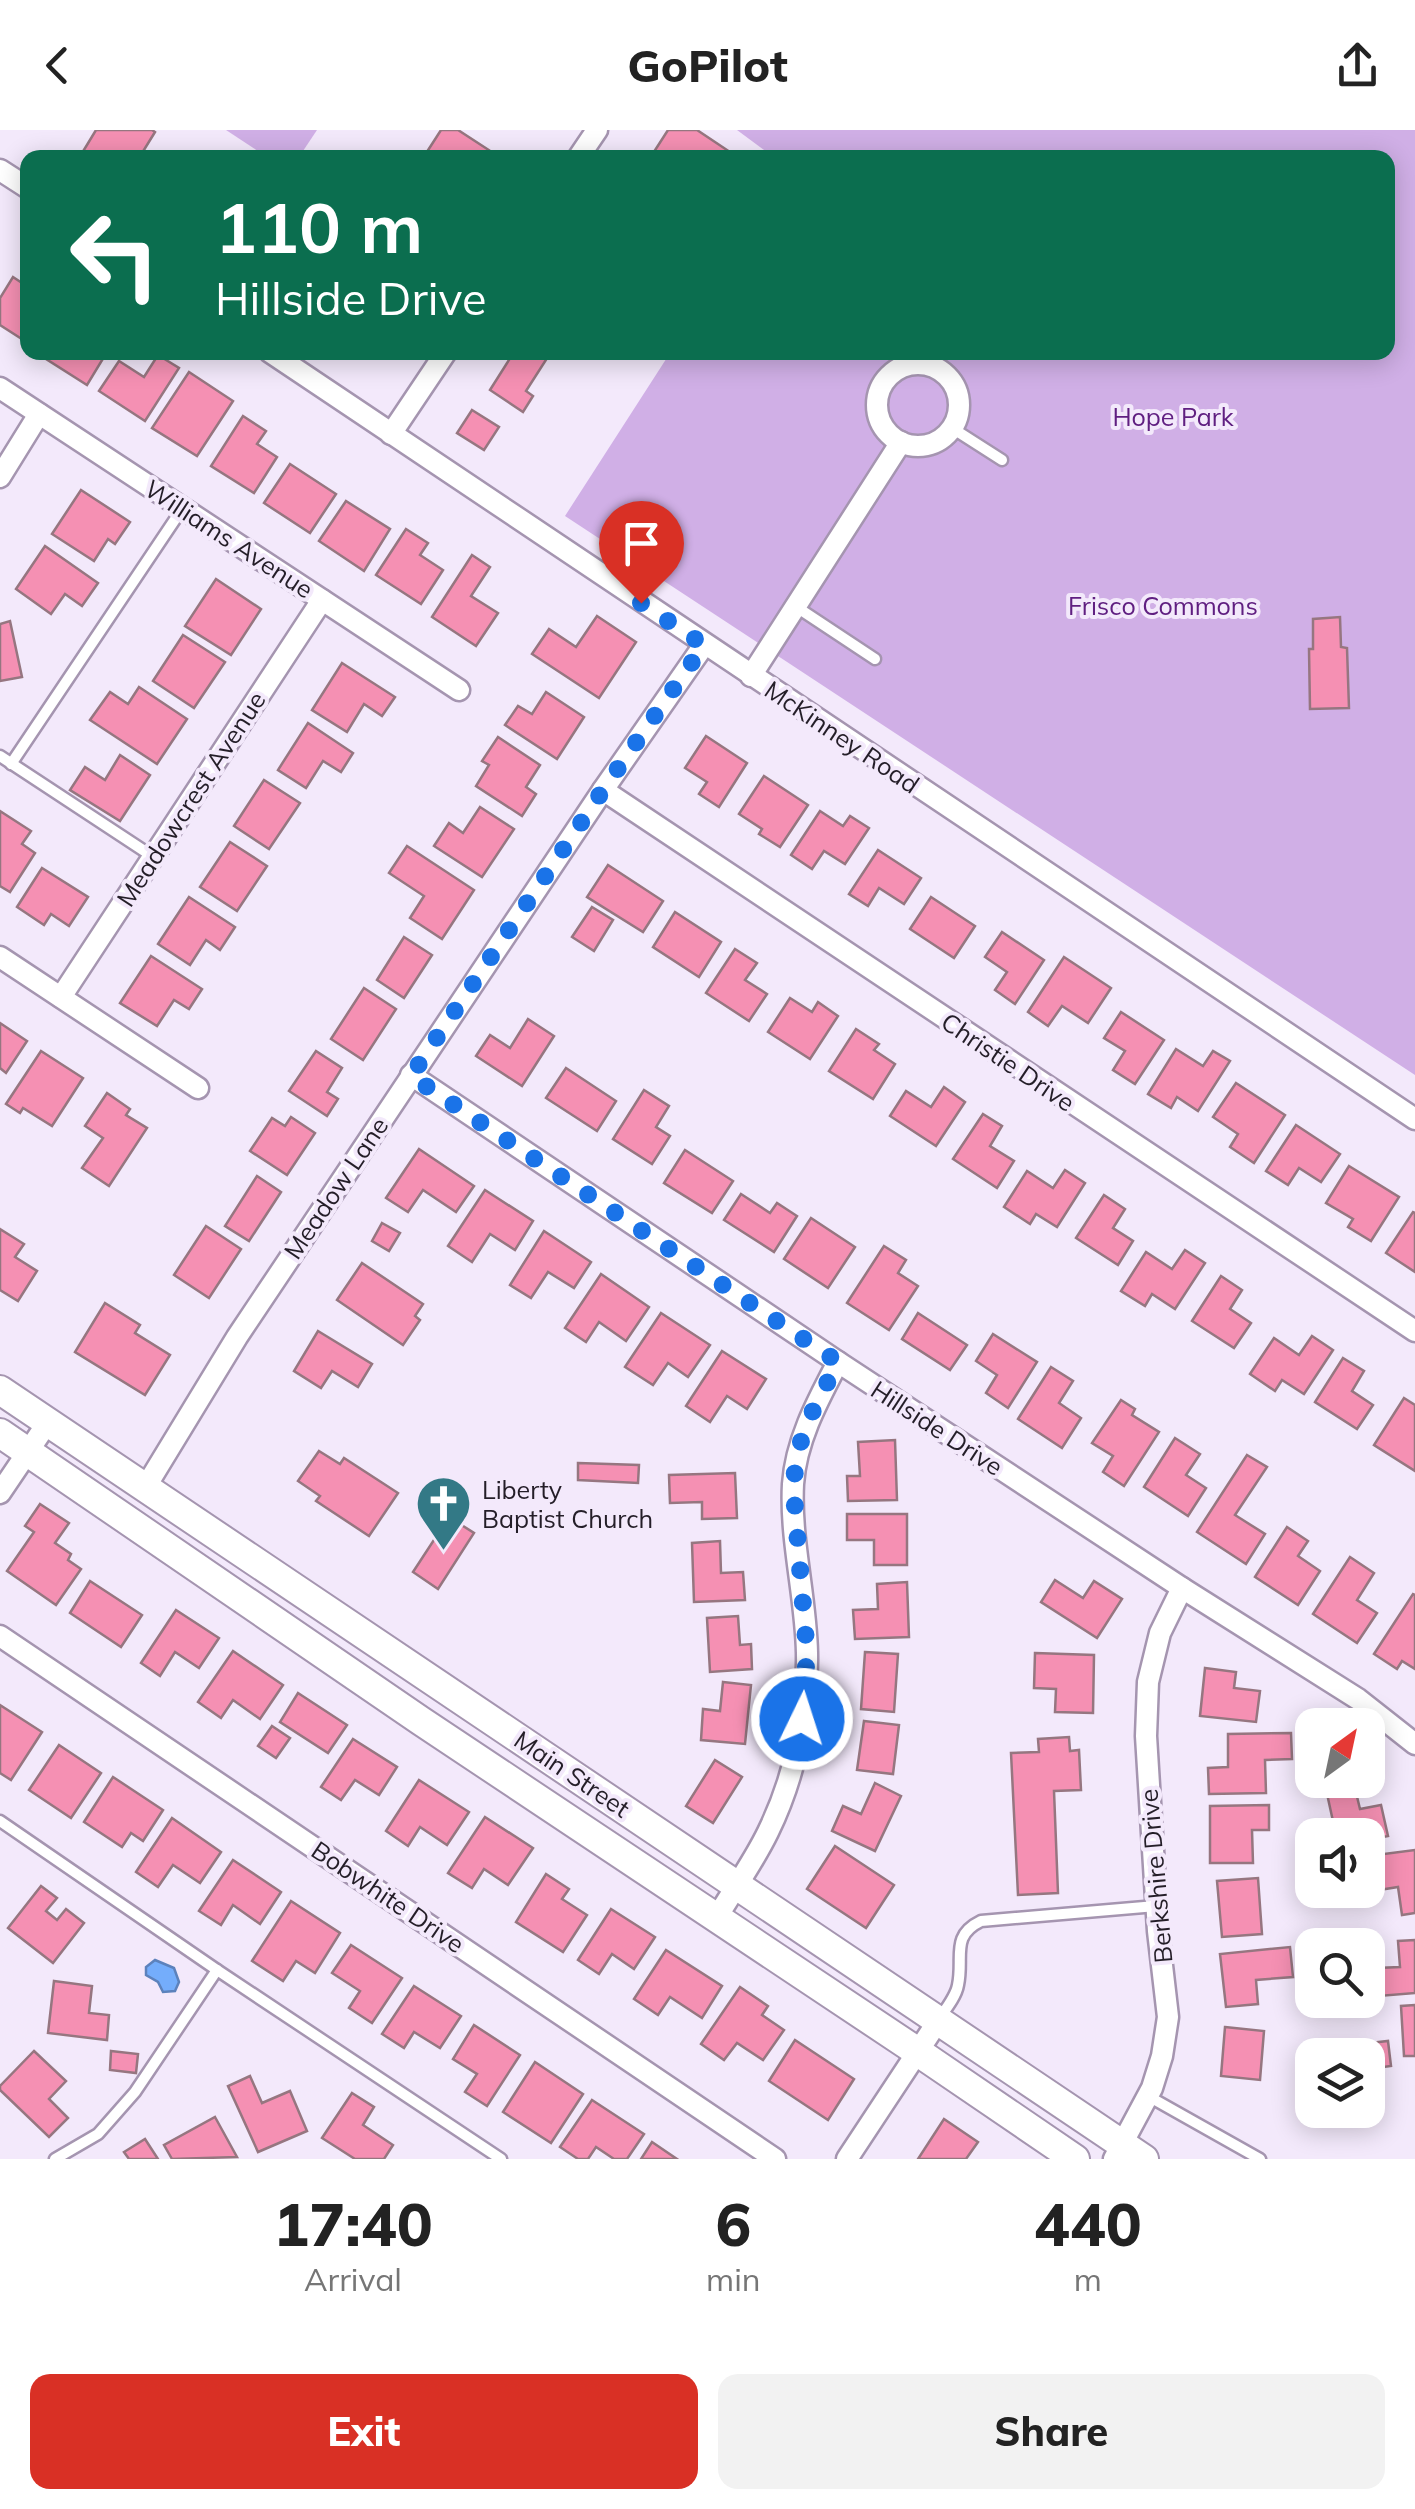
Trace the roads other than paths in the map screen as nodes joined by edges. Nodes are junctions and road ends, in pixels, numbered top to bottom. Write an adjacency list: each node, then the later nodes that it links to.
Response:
1 (282, 360): 6 (street, McKinney Road)
2 (441, 360): 6 (street)
3 (0, 388): 4 (street, Williams Avenue)
4 (40, 414): 9 (street); 10 (street, Williams Avenue)
5 (952, 428): 7 (street); 7 (street); 8 (lane)
6 (391, 434): 13 (street, McKinney Road)
7 (900, 442): 12 (street)
8 (1002, 460)
9 (0, 477)
10 (182, 508): 11 (street, Williams Avenue); 18 (lane)
11 (322, 600): 16 (street, Williams Avenue); 20 (street, Meadowcrest Avenue)
12 (796, 606): 14 (lane); 15 (street)
13 (704, 645): 15 (street, McKinney Road); 19 (street, Meadow Lane)
14 (876, 659)
15 (751, 676): 25 (street, McKinney Road)
16 (459, 690)
17 (0, 756): 18 (lane)
18 (12, 764): 20 (lane)
19 (603, 790): 23 (street, Meadow Lane); 26 (street, Christie Drive)
20 (153, 857): 22 (street, Meadowcrest Avenue)
21 (0, 957): 22 (street)
22 (61, 997): 24 (street)
23 (411, 1076): 27 (street, Hillside Drive); 32 (street, Meadow Lane)
24 (198, 1088)
25 (1415, 1119)
26 (1415, 1332)
27 (838, 1362): 34 (street, Hillside Drive); 40 (street)
28 (0, 1390): 29 (main road, Main Street)
29 (48, 1422): 31 (street); 32 (main road, Main Street)
30 (0, 1433): 31 (main road, Main Street)
31 (30, 1452): 33 (street); 37 (main road, Main Street)
32 (145, 1488): 36 (main road, Main Street)
33 (0, 1494)
34 (1182, 1588): 38 (street, Hillside Drive); 41 (street, Berkshire Drive)
35 (0, 1636): 51 (street, Bobwhite Drive)
36 (443, 1688): 37 (main road); 40 (main road, Main Street)
37 (421, 1721): 42 (main road, Main Street)
38 (1415, 1744)
39 (0, 1821): 43 (lane)
40 (737, 1885): 42 (street); 44 (main road, Main Street)
41 (1156, 1906): 44 (lane); 46 (street, Berkshire Drive)
42 (716, 1917): 45 (main road, Main Street)
43 (217, 1970): 49 (lane); 50 (lane)
44 (938, 2021): 45 (street); 47 (main road, Main Street)
45 (918, 2052): 52 (street); 53 (main road, Main Street)
46 (1148, 2096): 47 (street, Berkshire Drive); 48 (lane)
47 (1127, 2154)
48 (1254, 2158)
49 (56, 2159)
50 (500, 2159)
51 (776, 2159)
52 (847, 2159)
53 (1075, 2159)

